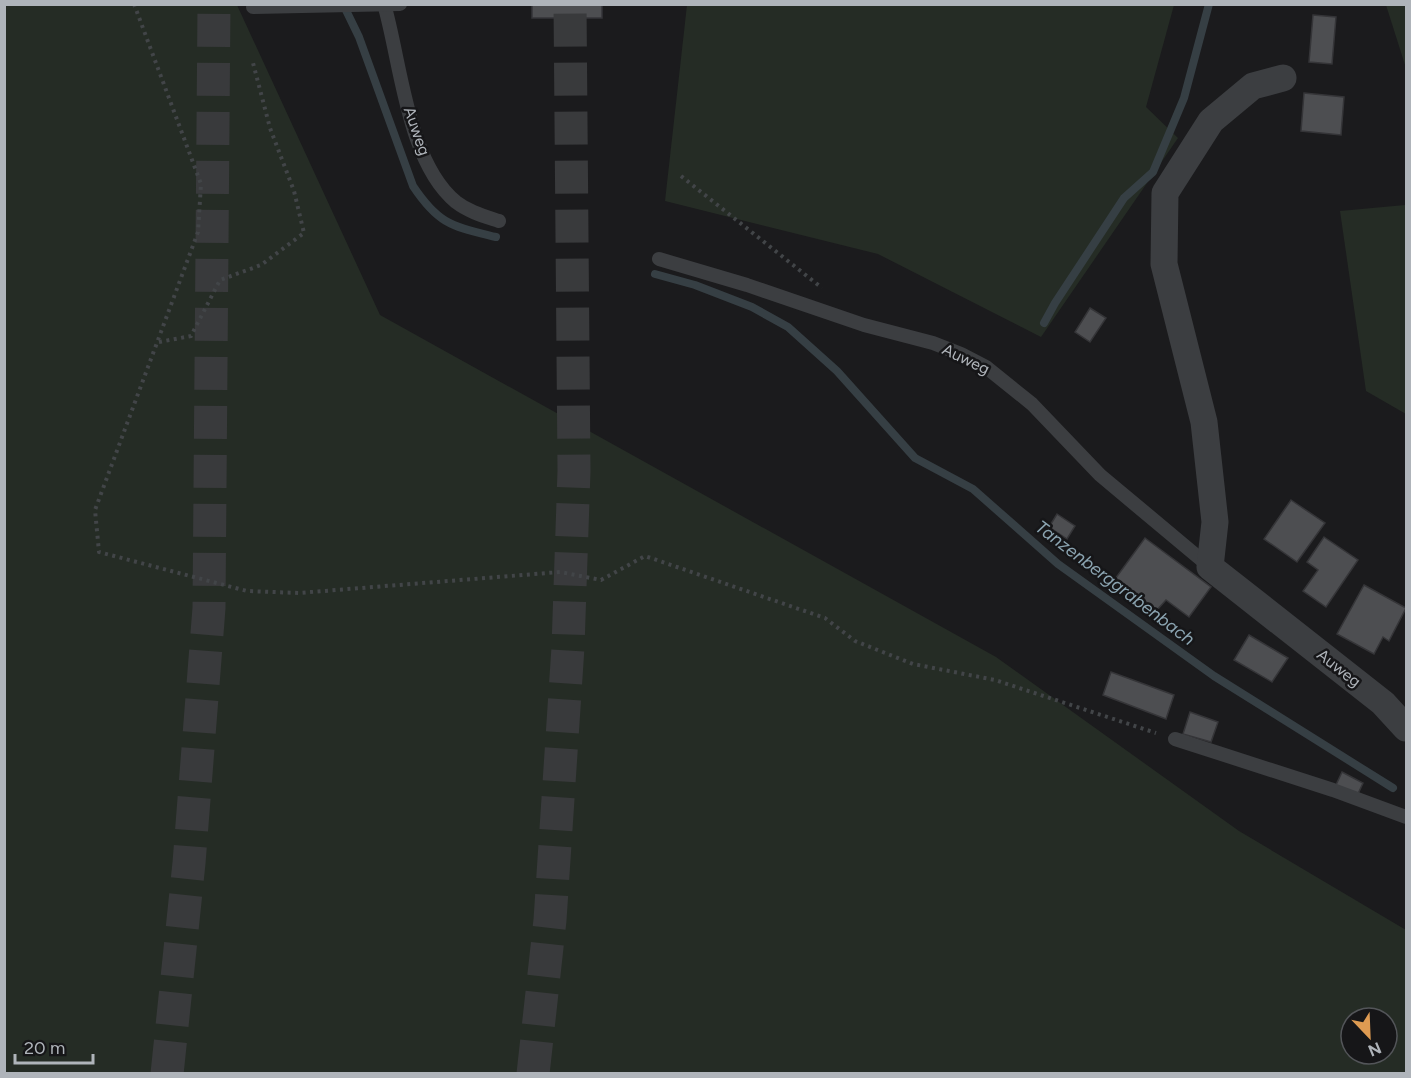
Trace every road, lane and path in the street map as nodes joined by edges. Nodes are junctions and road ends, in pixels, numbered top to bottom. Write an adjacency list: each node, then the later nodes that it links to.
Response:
1 (134, 4): 12 (path)
2 (400, 4): 3 (lane)
3 (384, 5): 4 (lane); 9 (lane, Auweg)
4 (366, 6): 5 (lane)
5 (253, 7)
6 (252, 59): 12 (path)
7 (1283, 78): 13 (street)
8 (681, 176): 11 (path)
9 (499, 221)
10 (659, 259): 11 (lane, Auweg)
11 (842, 317): 13 (lane, Auweg)
12 (159, 342): 15 (path)
13 (1210, 567): 14 (street, Auweg)
14 (1407, 728)
15 (1175, 739): 16 (lane)
16 (1407, 817)

